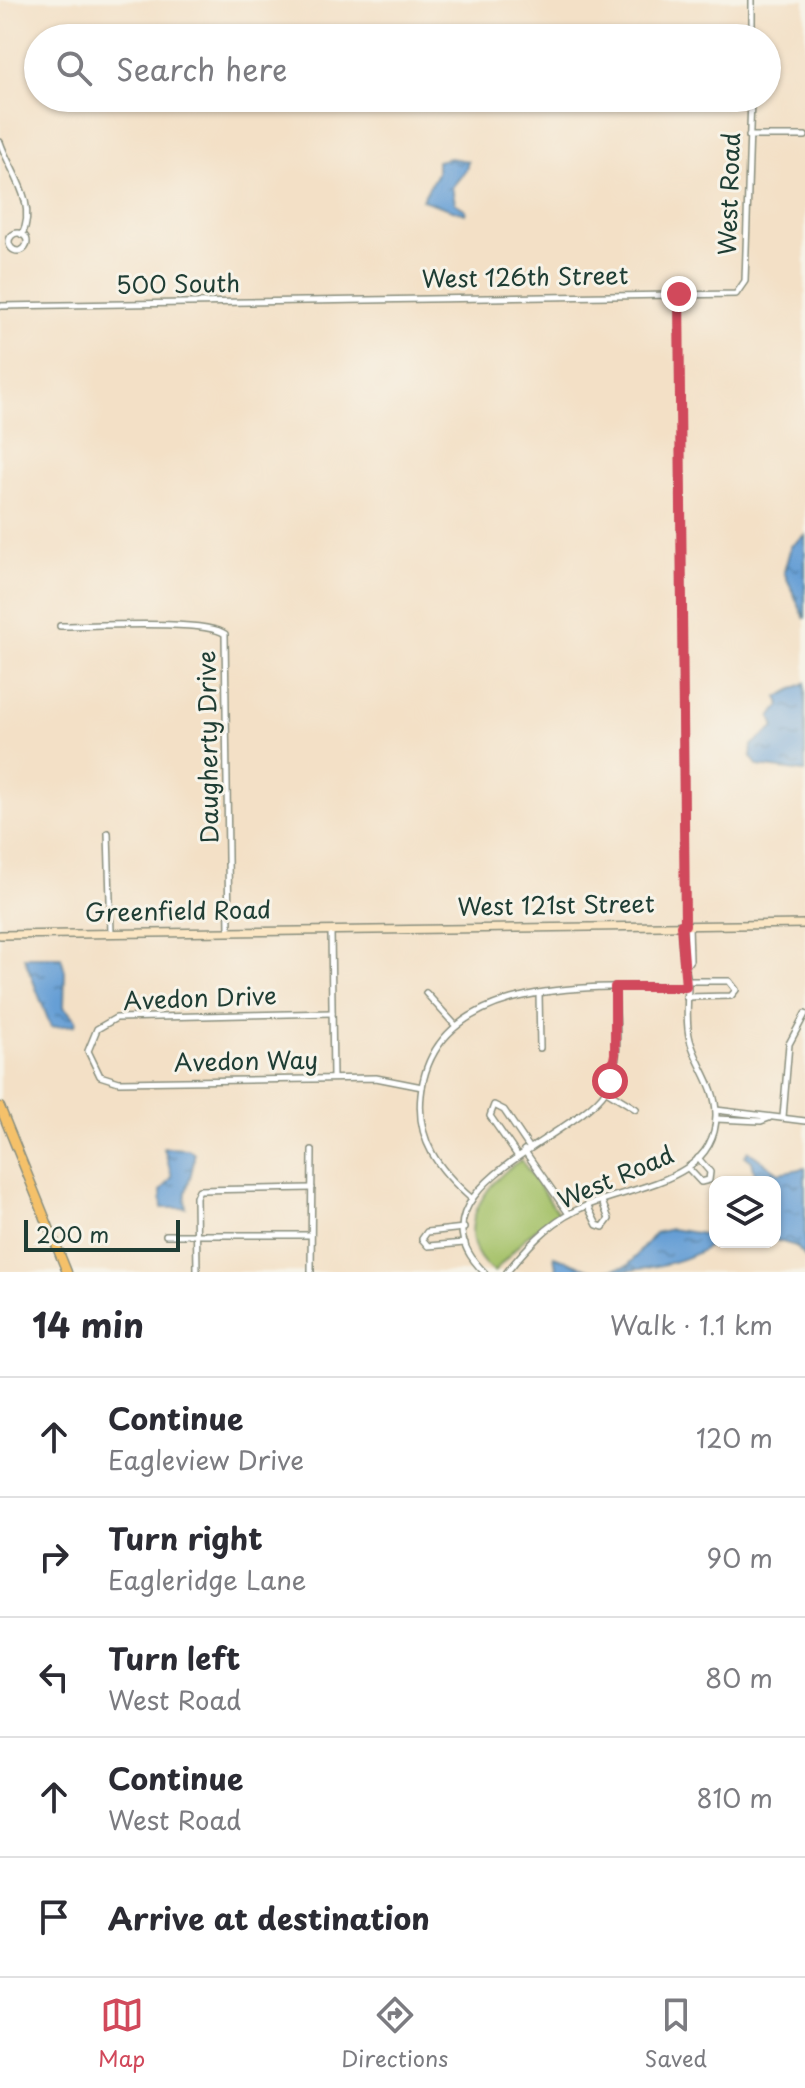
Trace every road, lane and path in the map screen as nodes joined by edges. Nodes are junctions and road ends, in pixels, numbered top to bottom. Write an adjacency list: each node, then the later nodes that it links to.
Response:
1 (752, 0): 2 (street)
2 (752, 24)
3 (750, 112): 4 (street, West Road)
4 (749, 136): 5 (street); 8 (street, West Road)
5 (805, 136)
6 (0, 142): 7 (street)
7 (22, 235)
8 (741, 290): 9 (street, West 126th Street)
9 (679, 294): 10 (street, West 126th Street); 15 (street, West Road)
10 (357, 299): 11 (street, 500 South)
11 (0, 306)
12 (60, 626): 18 (street, Daugherty Drive)
13 (108, 833): 19 (street)
14 (805, 924): 15 (street, West 121st Street)
15 (685, 925): 17 (street, West 121st Street); 21 (street, West Road)
16 (331, 929): 17 (street, Greenfield Road); 18 (street, Greenfield Road); 26 (street)
17 (356, 929)
18 (229, 931): 19 (street, Greenfield Road)
19 (111, 933): 20 (street, Greenfield Road)
20 (0, 935)
21 (686, 984): 22 (street); 25 (street, West Road); 25 (street)
22 (615, 987): 24 (street); 33 (street)
23 (426, 993): 28 (street)
24 (539, 993): 28 (street); 29 (street)
25 (686, 997): 36 (street, West Road)
26 (332, 1013): 30 (street, Avedon Drive); 31 (street)
27 (805, 1014): 38 (street)
28 (456, 1026): 32 (street)
29 (540, 1048)
30 (88, 1051): 31 (street, Avedon Way)
31 (333, 1078): 32 (street, Avedon Way)
32 (422, 1087): 47 (street)
33 (605, 1090): 35 (street); 41 (street)
34 (0, 1107): 56 (main road)
35 (636, 1109)
36 (716, 1110): 37 (street); 39 (street, West Road)
37 (770, 1117): 38 (street); 39 (street)
38 (783, 1117): 40 (street)
39 (716, 1119): 44 (street, West Road)
40 (805, 1121)
41 (526, 1148): 43 (street); 43 (street); 50 (street)
42 (312, 1150): 46 (street)
43 (517, 1155): 47 (street)
44 (698, 1158): 45 (street, West Road); 45 (street)
45 (688, 1168): 48 (street, West Road)
46 (312, 1188): 53 (street); 54 (street)
47 (472, 1199): 51 (street)
48 (601, 1199): 49 (street, West Road); 49 (street)
49 (587, 1205): 50 (street, West Road)
50 (569, 1214): 60 (street, West Road)
51 (464, 1228): 55 (street); 55 (street)
52 (166, 1235): 53 (street)
53 (197, 1235): 54 (street); 57 (street)
54 (311, 1235): 58 (street)
55 (465, 1243): 59 (street)
56 (67, 1272)
57 (197, 1272)
58 (311, 1272)
59 (484, 1272)
60 (507, 1272)

